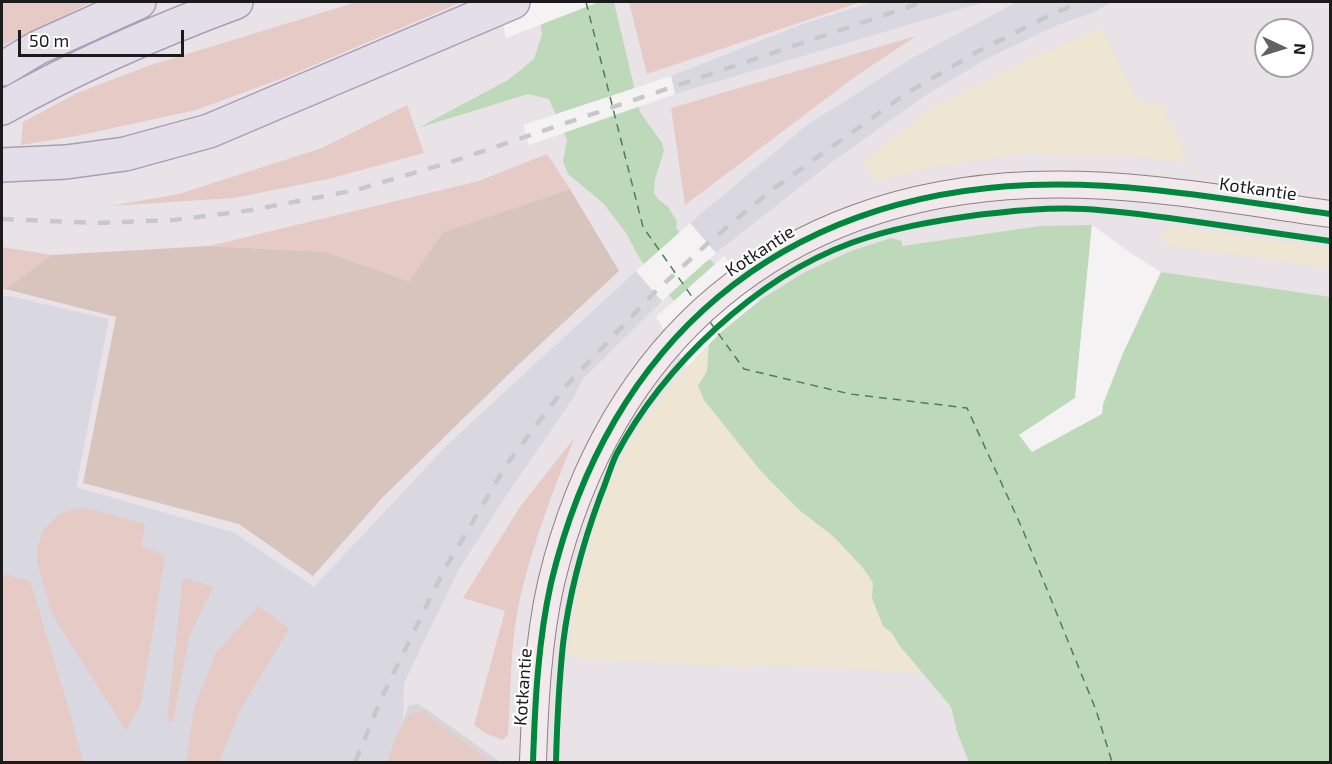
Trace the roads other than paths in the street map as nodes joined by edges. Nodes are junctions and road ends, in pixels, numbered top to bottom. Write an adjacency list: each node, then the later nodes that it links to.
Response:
1 (139, 2): 4 (highway)
2 (236, 2): 5 (highway)
3 (507, 4): 6 (highway)
4 (2, 69)
5 (2, 108)
6 (2, 165)
7 (1330, 214): 8 (street, Kotkantie)
8 (533, 762)

